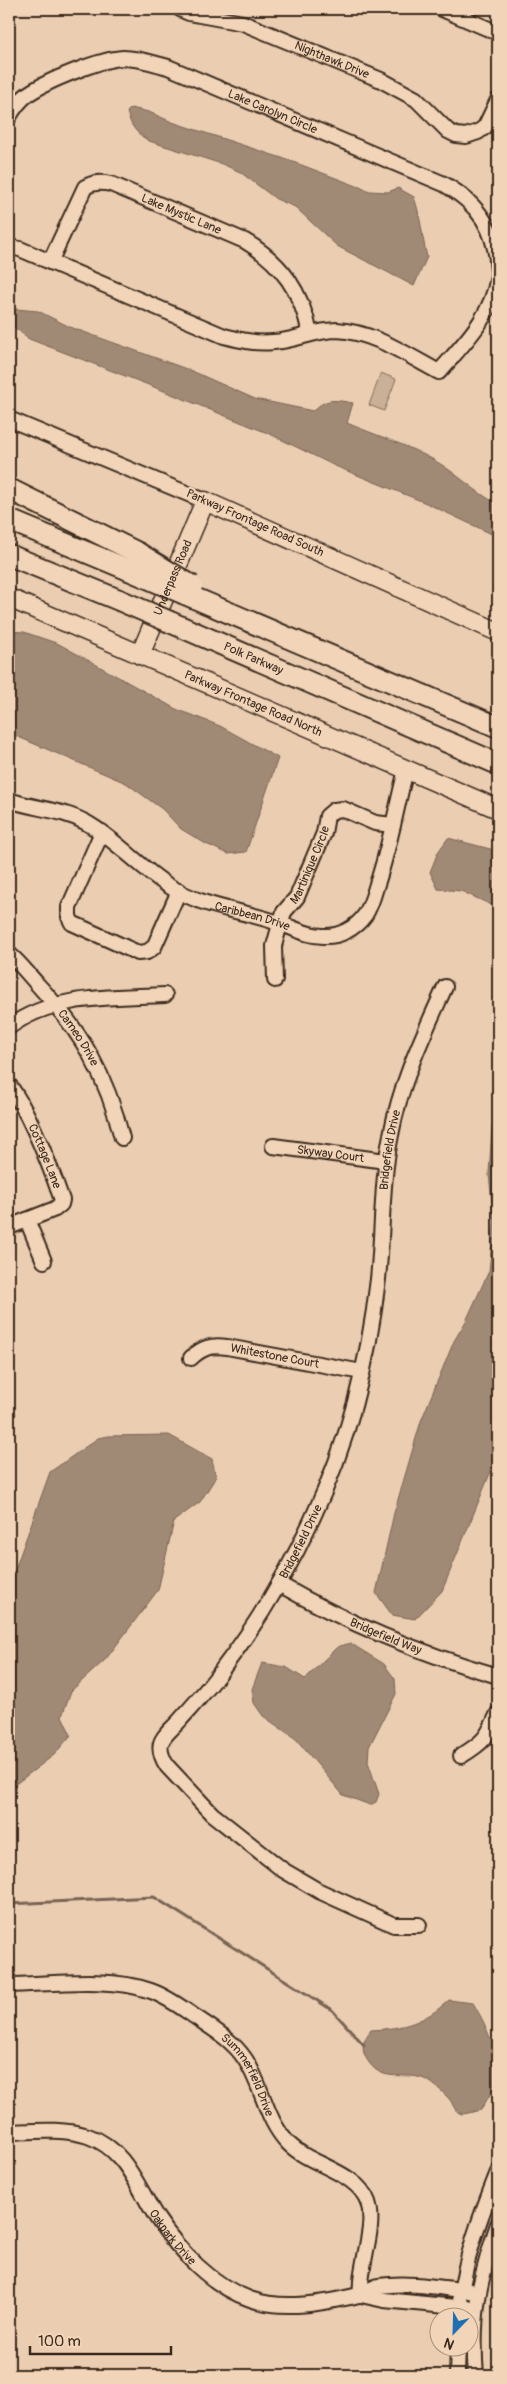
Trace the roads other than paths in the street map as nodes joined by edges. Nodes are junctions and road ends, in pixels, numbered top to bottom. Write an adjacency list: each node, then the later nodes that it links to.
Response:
1 (180, 9): 4 (street, Nighthawk Drive)
2 (442, 9): 3 (street)
3 (498, 33)
4 (498, 100)
5 (9, 118): 8 (street, Lake Carolyn Circle)
6 (9, 246): 7 (street)
7 (50, 262): 10 (street); 10 (street, Lake Mystic Lane)
8 (498, 271)
9 (498, 276): 10 (street)
10 (310, 334)
11 (9, 418): 13 (street, Parkway Frontage Road South)
12 (9, 489): 16 (highway)
13 (205, 501): 18 (main road, Parkway Frontage Road South); 19 (main road, Underpass Road)
14 (9, 520): 16 (highway)
15 (9, 555): 21 (highway, Polk Parkway, bridge)
16 (134, 562): 20 (highway, bridge)
17 (9, 598): 19 (main road, Parkway Frontage Road North)
18 (498, 632)
19 (140, 655): 22 (main road, Parkway Frontage Road North)
20 (498, 727)
21 (498, 764)
22 (406, 770): 24 (main road, Parkway Frontage Road North); 25 (street, Caribbean Drive)
23 (10, 803): 26 (street, Caribbean Drive)
24 (498, 809)
25 (393, 826): 28 (street, Caribbean Drive); 28 (street, Martinique Circle)
26 (102, 832): 27 (street, Caribbean Drive); 27 (street)
27 (179, 891): 28 (street, Caribbean Drive)
28 (280, 924): 30 (street, Martinique Circle)
29 (9, 954): 33 (street, Cameo Drive)
30 (276, 980)
31 (445, 987): 38 (street, Bridgefield Drive)
32 (165, 995): 33 (street)
33 (56, 1004): 34 (street); 36 (street, Cameo Drive)
34 (9, 1027)
35 (9, 1085): 39 (street, Cottage Lane)
36 (122, 1138)
37 (273, 1146): 38 (street, Skyway Court)
38 (386, 1161): 43 (street, Bridgefield Drive)
39 (27, 1220): 40 (street); 41 (street)
40 (9, 1227)
41 (44, 1261)
42 (191, 1358): 43 (street, Whitestone Court)
43 (362, 1372): 44 (street, Bridgefield Drive)
44 (279, 1584): 45 (street, Bridgefield Way); 48 (street, Bridgefield Drive)
45 (498, 1676)
46 (498, 1713): 47 (street)
47 (461, 1756)
48 (419, 1926)
49 (9, 1984): 56 (street, Summerfield Drive)
50 (9, 2132): 56 (street, Oakpark Drive)
51 (498, 2172): 54 (street)
52 (498, 2224): 55 (street)
53 (407, 2286): 54 (street, Oakpark Drive); 56 (street, Oakpark Drive); 57 (street)
54 (462, 2290): 55 (street, Oakpark Drive); 59 (street)
55 (478, 2292): 60 (street)
56 (361, 2295): 57 (street, Oakpark Drive)
57 (409, 2302): 58 (street, Oakpark Drive)
58 (430, 2306)
59 (460, 2306)
60 (476, 2306)
61 (458, 2356): 63 (street)
62 (474, 2356): 64 (street)
63 (457, 2375)
64 (476, 2375)

